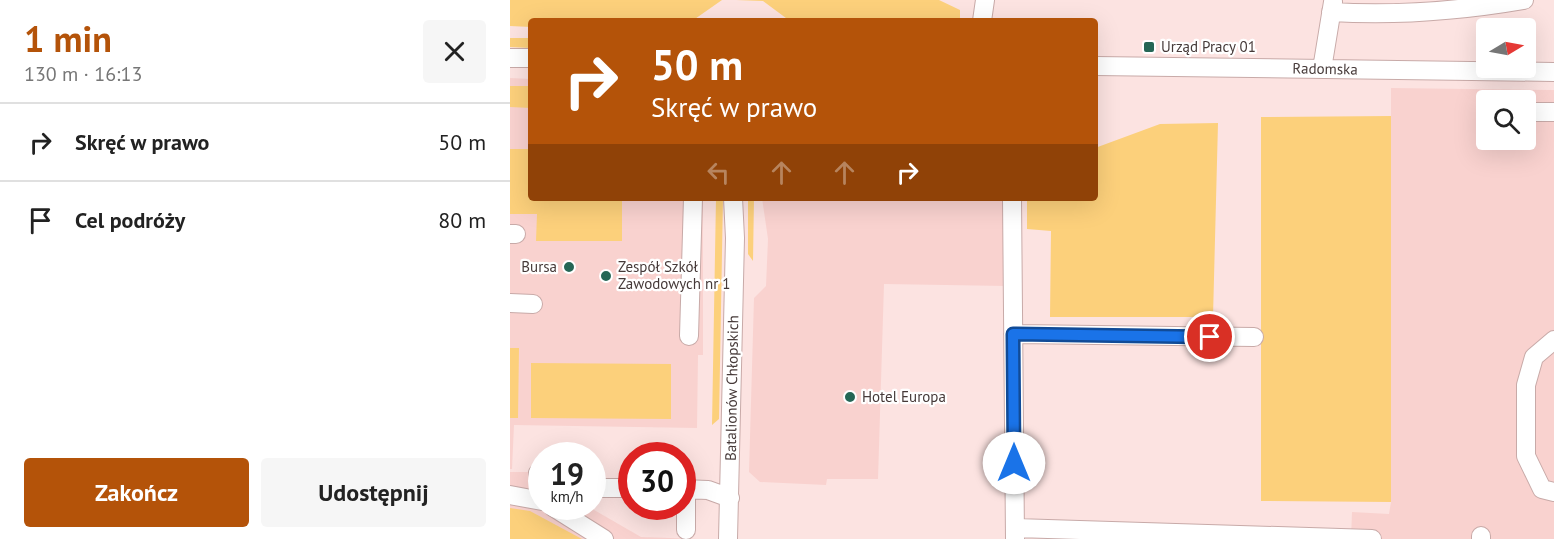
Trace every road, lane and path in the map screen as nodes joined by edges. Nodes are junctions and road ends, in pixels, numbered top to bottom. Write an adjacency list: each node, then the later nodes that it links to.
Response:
1 (985, 0): 4 (street)
2 (1524, 0): 3 (street)
3 (1332, 6): 8 (street)
4 (982, 18)
5 (510, 58): 6 (street)
6 (528, 58)
7 (1098, 66): 8 (street, Radomska)
8 (1322, 69): 9 (street, Radomska)
9 (1554, 72)
10 (1536, 112): 11 (street)
11 (1554, 112)
12 (693, 201): 20 (street)
13 (733, 201): 16 (street, Batalionów Chłopskich)
14 (738, 201): 16 (street, Batalionów Chłopskich)
15 (1012, 201): 19 (street)
16 (735, 238): 27 (street, Batalionów Chłopskich)
17 (510, 303): 18 (street)
18 (533, 303)
19 (1013, 334): 21 (street); 31 (street)
20 (689, 336)
21 (1254, 337)
22 (1554, 340): 24 (street)
23 (696, 490): 27 (street)
24 (1554, 492)
25 (510, 495): 26 (street)
26 (528, 498)
27 (730, 498): 33 (street, Batalionów Chłopskich)
28 (574, 520): 32 (street)
29 (686, 520): 30 (street)
30 (686, 530)
31 (1015, 533): 34 (street)
32 (604, 539)
33 (728, 539)
34 (1372, 539)

